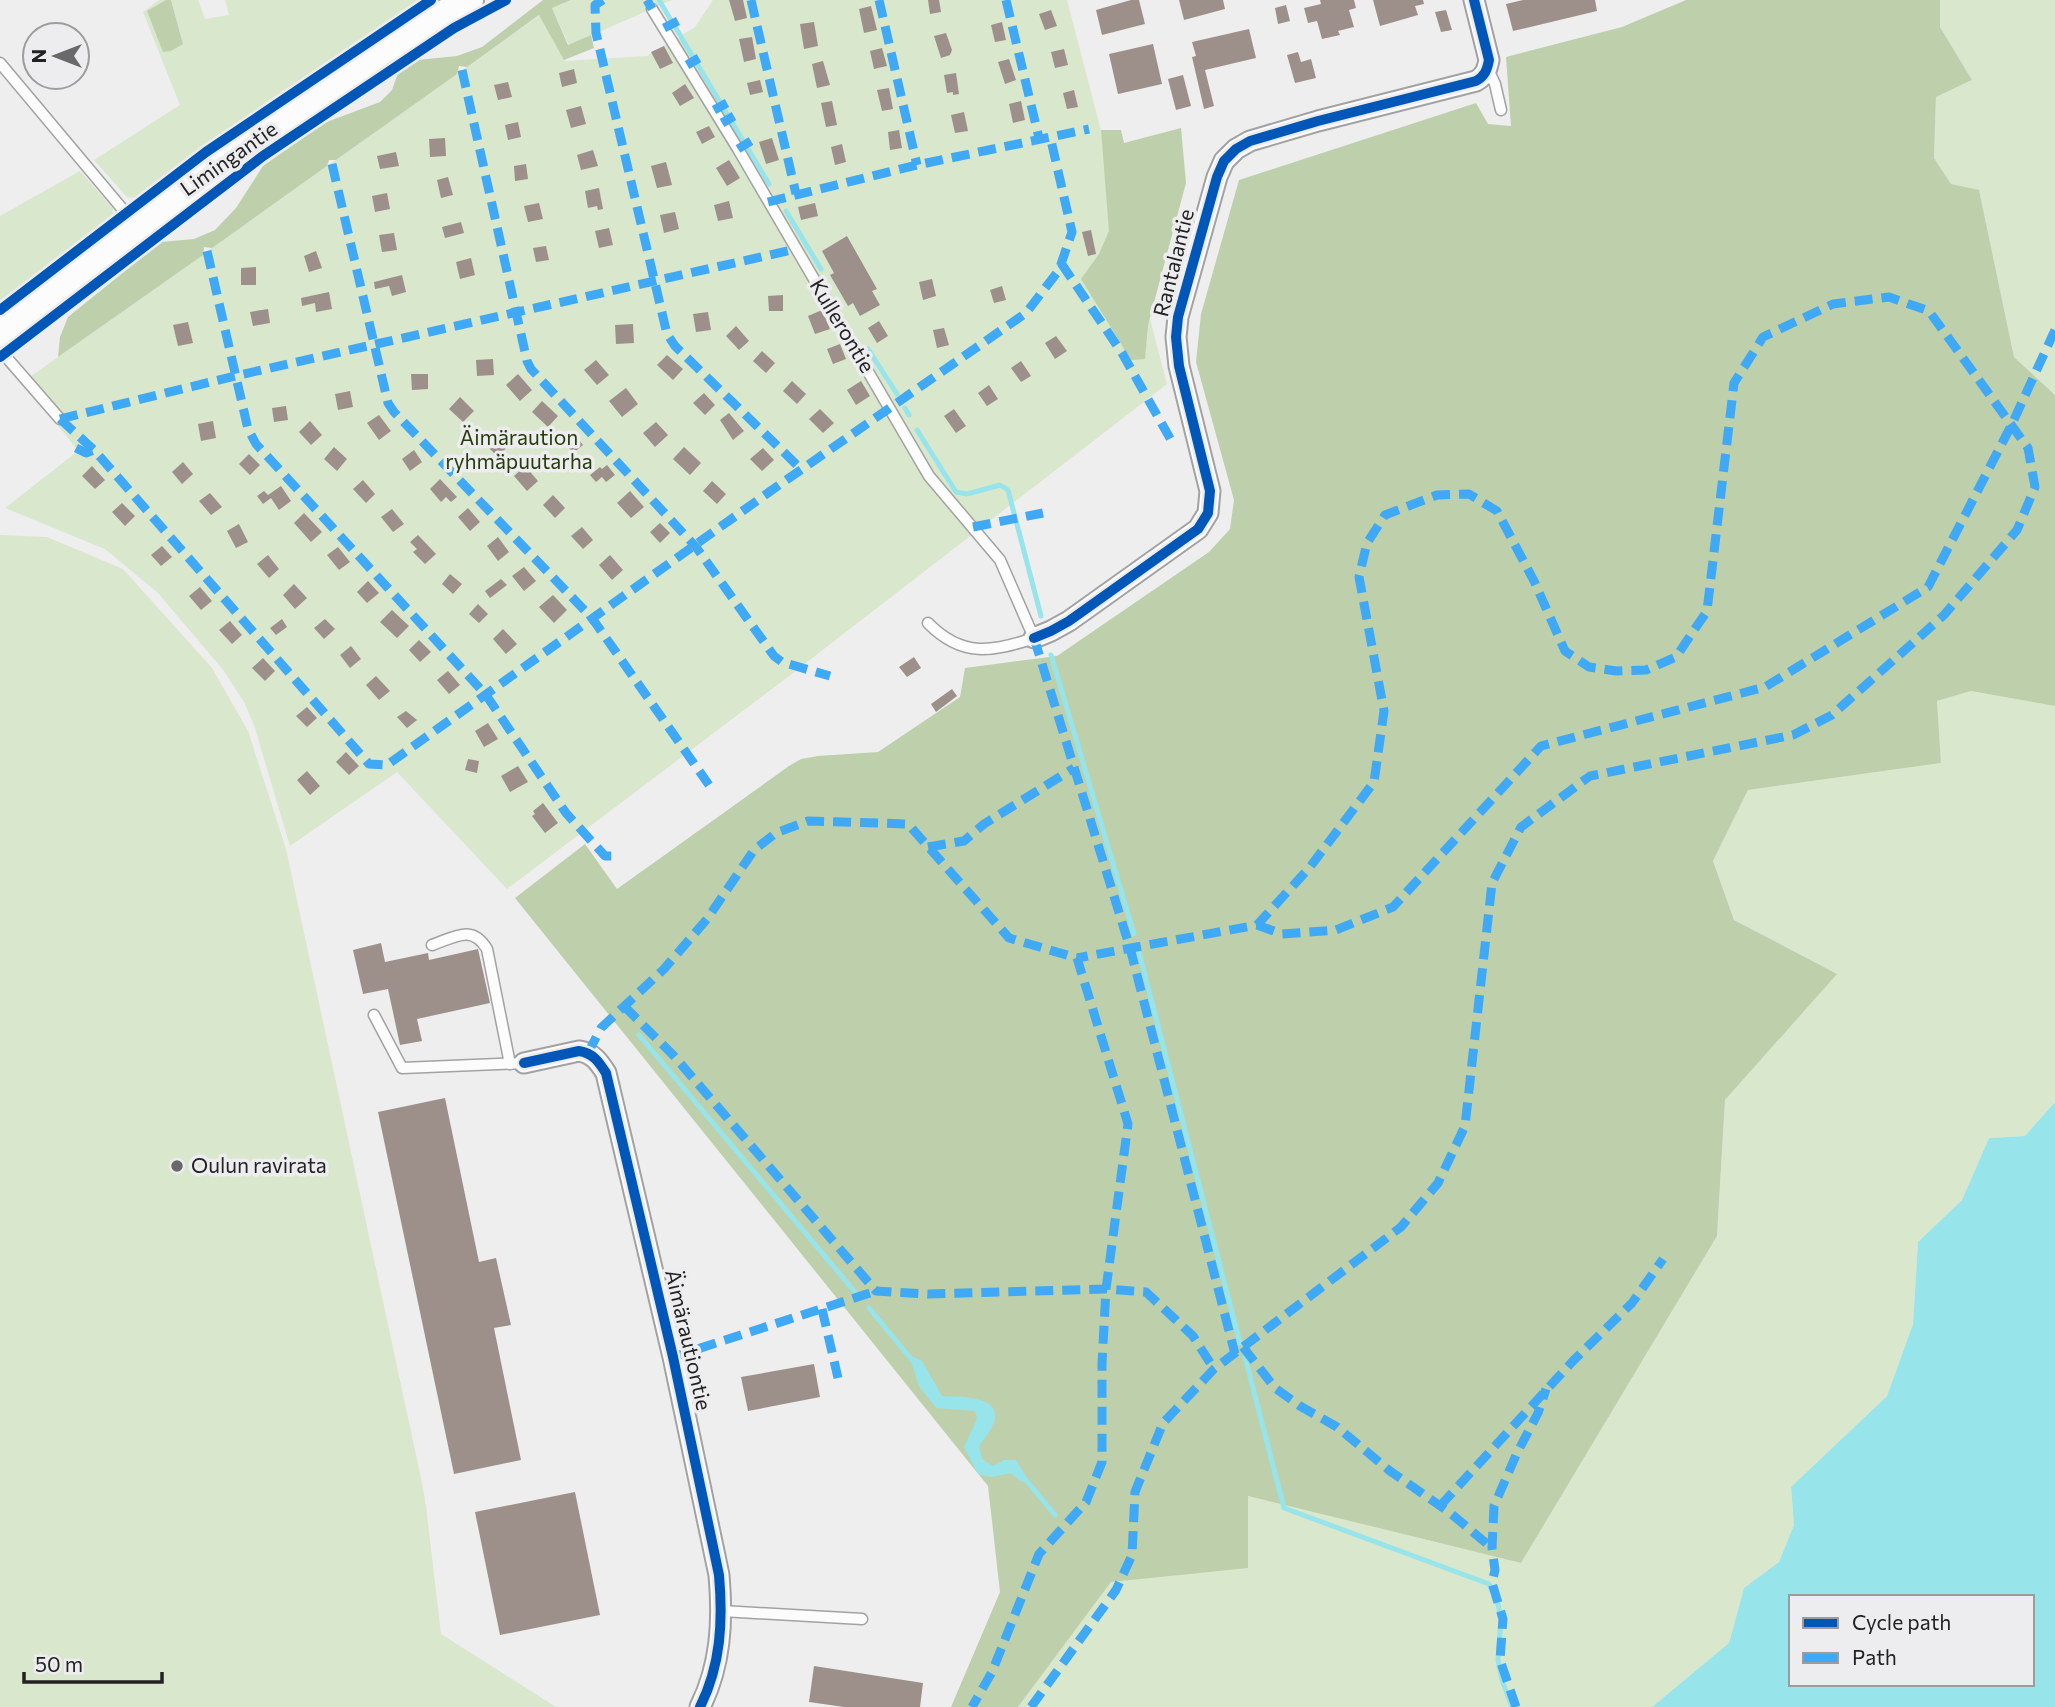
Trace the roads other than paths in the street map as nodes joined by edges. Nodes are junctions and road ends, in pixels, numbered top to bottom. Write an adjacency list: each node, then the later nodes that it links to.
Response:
1 (469, 0): 8 (main road, Limingantie)
2 (1474, 0): 5 (street)
3 (652, 9): 13 (lane, Kullerontie)
4 (0, 63): 6 (lane)
5 (1488, 69): 7 (lane); 13 (street, Rantalantie)
6 (4, 73): 8 (lane)
7 (1501, 110)
8 (137, 226): 9 (main road, Limingantie)
9 (0, 334)
10 (0, 350): 11 (lane)
11 (61, 419)
12 (928, 623): 13 (lane)
13 (1034, 638)
14 (432, 945): 16 (lane)
15 (374, 1015): 16 (lane)
16 (517, 1063): 17 (street, Äimärautiontie)
17 (722, 1611): 18 (lane); 19 (street, Äimärautiontie)
18 (862, 1619)
19 (700, 1707)

